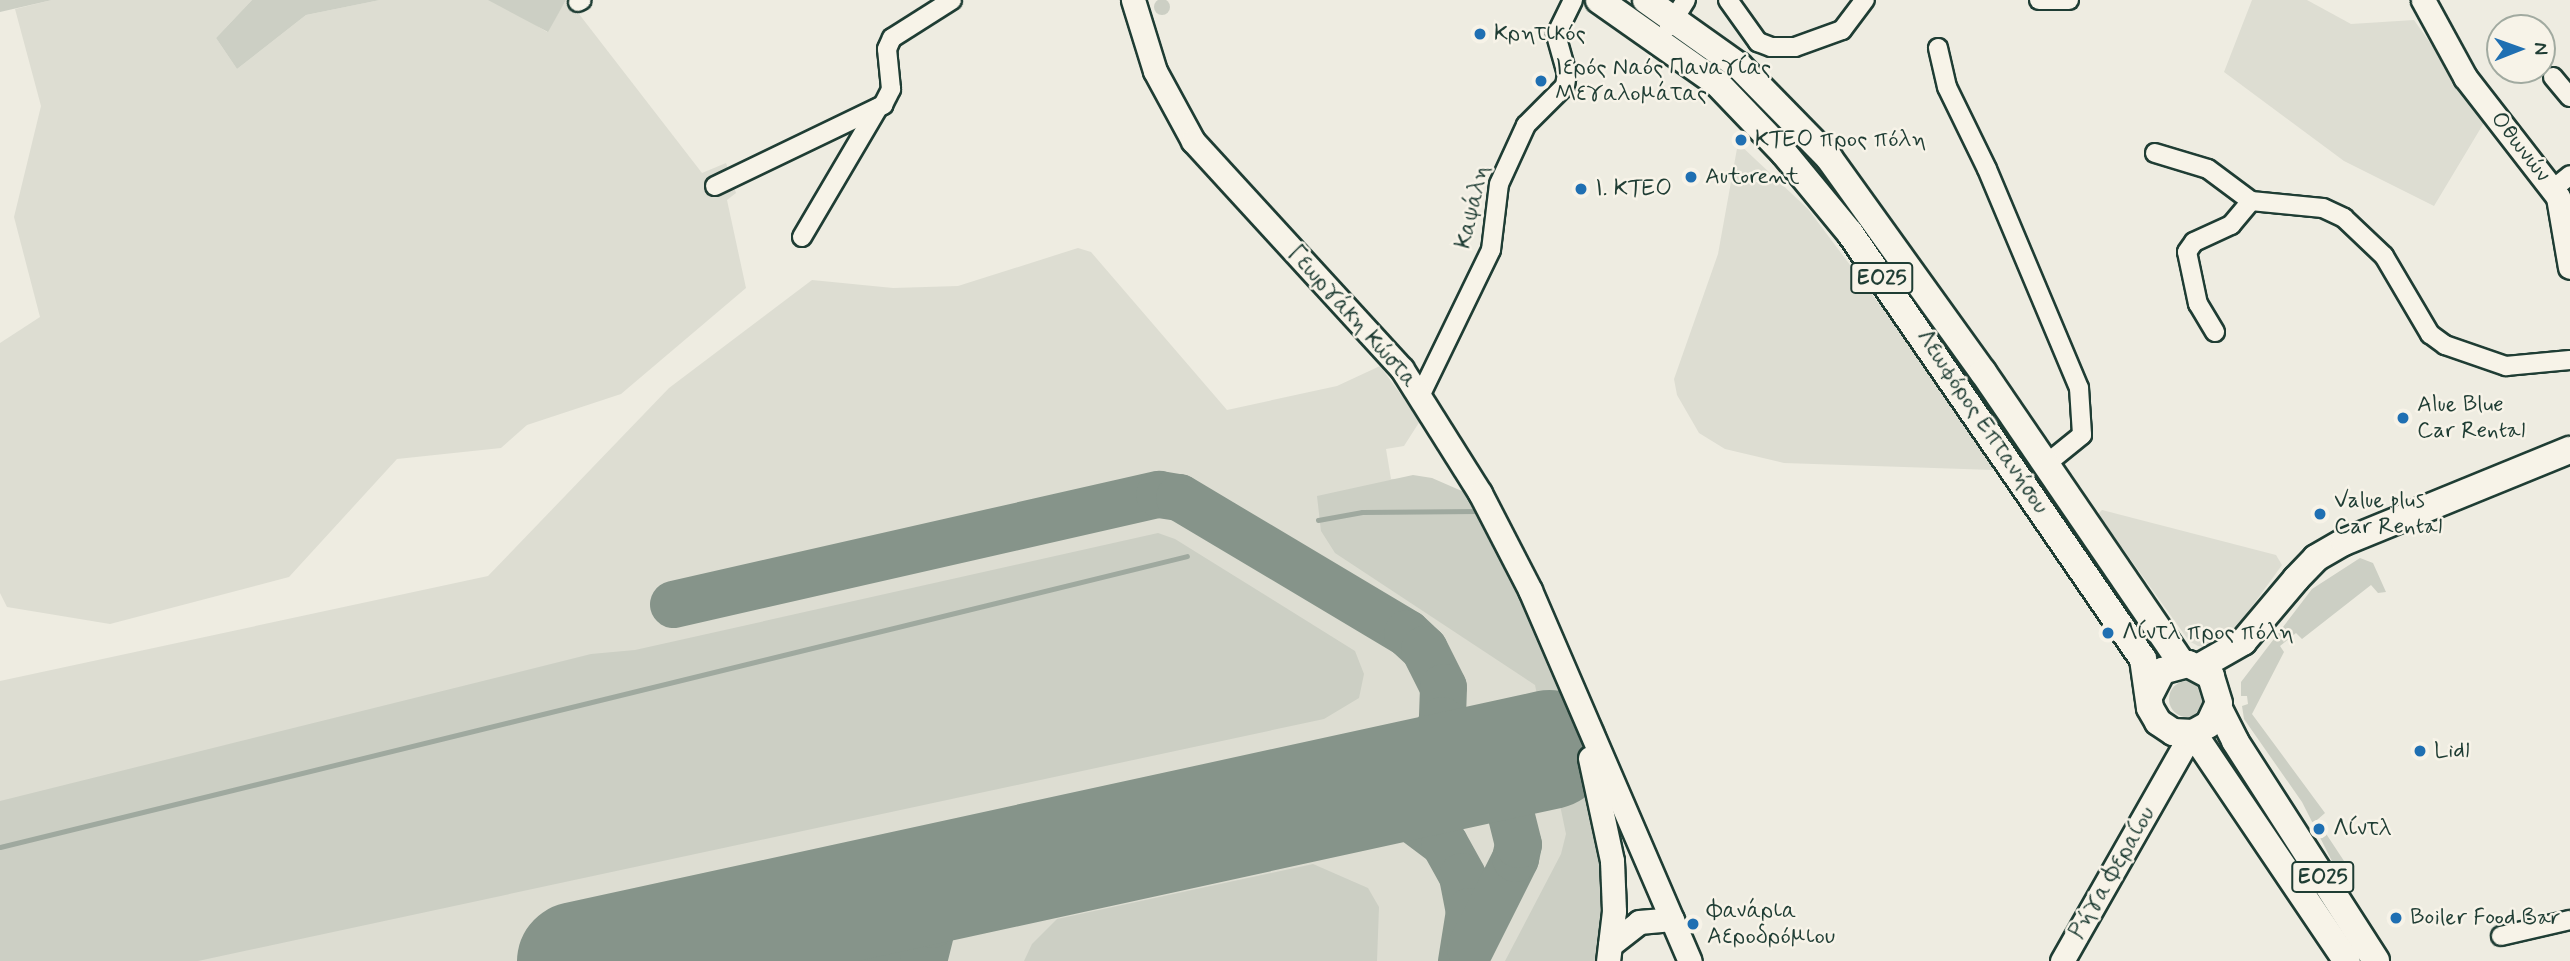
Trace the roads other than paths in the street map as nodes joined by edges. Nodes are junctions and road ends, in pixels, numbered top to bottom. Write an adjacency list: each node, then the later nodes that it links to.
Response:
1 (952, 0): 15 (street)
2 (1133, 0): 24 (main road, Γεωργάκη Κώστα)
3 (1573, 0): 24 (street, Καψάλη)
4 (1598, 0): 11 (main road, Λεωφόρος Επτανήσου / ΕΟ25)
5 (1646, 0): 11 (main road, Λεωφόρος Επτανήσου / ΕΟ25)
6 (1728, 0): 7 (street)
7 (1865, 0)
8 (2039, 0): 9 (street)
9 (2069, 0)
10 (2430, 5): 18 (main road, Οθωνών)
11 (1674, 19): 26 (main road, Λεωφόρος Επτανήσου / ΕΟ25); 30 (main road, Λεωφόρος Επτανήσου / ΕΟ25)
12 (1938, 48): 26 (street)
13 (2556, 81): 14 (street)
14 (2570, 97)
15 (878, 108): 17 (street); 20 (street)
16 (2155, 153): 19 (street)
17 (715, 186)
18 (2563, 194): 21 (main road, Οθωνών)
19 (2252, 201): 22 (street); 23 (street)
20 (802, 237)
21 (2570, 267)
22 (2216, 332)
23 (2570, 360)
24 (1421, 394): 29 (main road, Γεωργάκη Κώστα)
25 (2570, 450): 27 (main road)
26 (2046, 464): 28 (main road, Λεωφόρος Επτανήσου / ΕΟ25)
27 (2253, 633): 28 (main road); 31 (main road)
28 (2191, 665): 30 (main road); 31 (main road, Λεωφόρος Επτανήσου / ΕΟ25)
29 (1572, 687): 35 (main road, Γεωργάκη Κώστα); 38 (main road, Γεωργάκη Κώστα)
30 (2149, 696): 32 (main road, Λεωφόρος Επτανήσου / ΕΟ25)
31 (2219, 705): 33 (main road); 43 (main road, Λεωφόρος Επτανήσου / ΕΟ25)
32 (2160, 724): 33 (main road); 34 (main road)
33 (2190, 733): 34 (main road, Ρήγα Φεραίου); 42 (main road, ΕΟ25)
34 (2163, 786): 41 (main road, Ρήγα Φεραίου)
35 (1637, 837): 36 (main road, Γεωργάκη Κώστα); 38 (main road)
36 (1669, 913): 38 (main road); 40 (main road, Γεωργάκη Κώστα)
37 (2570, 920): 39 (street)
38 (1611, 936)
39 (2501, 936)
40 (1690, 961)
41 (2062, 961)
42 (2347, 961)
43 (2376, 961)

